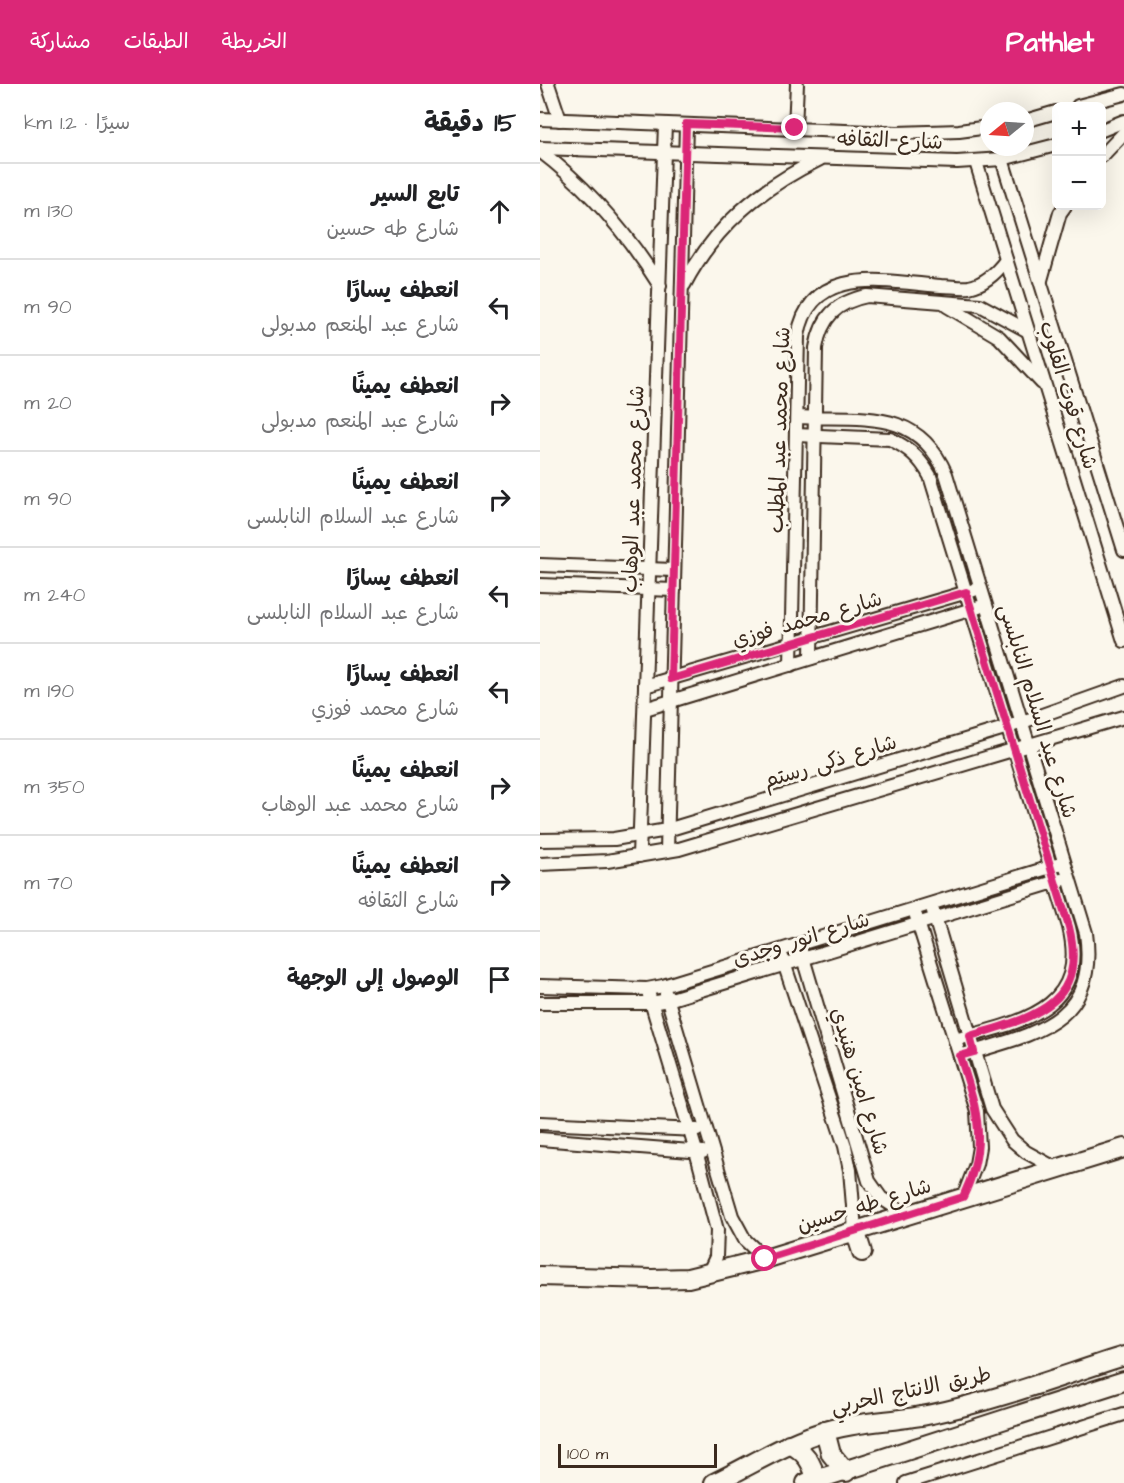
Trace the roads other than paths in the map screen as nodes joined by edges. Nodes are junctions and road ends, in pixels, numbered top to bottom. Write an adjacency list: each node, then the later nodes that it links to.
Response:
1 (548, 84): 8 (street)
2 (797, 84): 13 (street)
3 (1124, 94): 4 (street)
4 (1093, 102)
5 (1052, 113): 6 (street)
6 (1034, 118)
7 (540, 119): 8 (street, شارع الثقافه)
8 (560, 120): 10 (street, شارع الثقافه)
9 (1124, 122): 12 (street)
10 (665, 124): 11 (street, شارع الثقافه); 19 (street, شارع محمد عبد الوهاب)
11 (686, 124): 13 (street, شارع الثقافه); 20 (street, شارع محمد عبد الوهاب)
12 (1106, 127)
13 (795, 128): 14 (street, شارع الثقافه)
14 (980, 129)
15 (1124, 133): 18 (street)
16 (1052, 146): 22 (street, شارع الثقافه)
17 (540, 149): 19 (street, شارع الثقافه); 27 (street)
18 (1106, 151)
19 (664, 152): 20 (street, شارع الثقافه); 27 (street, شارع محمد عبد الوهاب)
20 (685, 152): 21 (street, شارع الثقافه); 28 (street, شارع محمد عبد الوهاب)
21 (823, 158): 23 (street, شارع الثقافه); 28 (street)
22 (1002, 159): 23 (street, شارع الثقافه); 26 (street, شارع قوت القلوب)
23 (976, 162): 25 (street, شارع قوت القلوب)
24 (1062, 210): 26 (street)
25 (1006, 260): 30 (street, شارع قوت القلوب); 32 (street, شارع محمد عبد المطلب)
26 (1040, 281): 36 (street, شارع قوت القلوب)
27 (660, 286): 38 (street, شارع محمد عبد الوهاب)
28 (682, 288): 39 (street, شارع محمد عبد الوهاب)
29 (941, 302): 30 (street, شارع محمد عبد المطلب); 31 (street); 33 (street, شارع محمد عبد المطلب)
30 (1028, 331): 31 (street, شارع قوت القلوب)
31 (1045, 387): 48 (street, شارع قوت القلوب)
32 (797, 417): 33 (street, شارع عبد السلام النابلسى); 34 (street, شارع محمد عبد المطلب)
33 (816, 418): 35 (street, شارع محمد عبد المطلب); 41 (street, شارع عبد السلام النابلسى)
34 (796, 435): 35 (street, شارع عبد السلام النابلسى); 49 (street, شارع محمد عبد المطلب)
35 (815, 435): 44 (street, شارع عبد السلام النابلسى); 47 (street, شارع محمد عبد المطلب)
36 (1124, 550)
37 (540, 565): 38 (street)
38 (650, 569): 39 (street); 42 (street, شارع محمد عبد الوهاب)
39 (674, 570): 43 (street, شارع محمد عبد الوهاب)
40 (540, 585): 42 (street)
41 (980, 588): 44 (street, شارع محمد فوزي); 45 (street, شارع عبد السلام النابلسى)
42 (649, 589): 43 (street); 53 (street, شارع محمد عبد الوهاب)
43 (674, 590): 52 (street, شارع محمد عبد الوهاب)
44 (966, 592): 46 (street, شارع عبد السلام النابلسى); 47 (street, شارع محمد فوزي)
45 (986, 605): 46 (street, شارع محمد فوزي); 58 (street, شارع عبد السلام النابلسى)
46 (971, 609): 50 (street, شارع محمد فوزي); 59 (street, شارع عبد السلام النابلسى)
47 (812, 638): 49 (street, شارع محمد فوزي); 50 (street, شارع محمد عبد المطلب)
48 (1124, 641)
49 (792, 644): 51 (street, شارع محمد عبد المطلب); 52 (street, شارع محمد فوزي)
50 (811, 658): 51 (street, شارع محمد فوزي)
51 (791, 665): 55 (street, شارع محمد فوزي)
52 (671, 679): 53 (street, شارع محمد فوزي); 55 (street, شارع محمد عبد الوهاب)
53 (645, 686): 56 (street, شارع محمد عبد الوهاب)
54 (1124, 686): 58 (street, شارع ذكى رستم)
55 (671, 702): 56 (street, شارع محمد فوزي); 62 (street, شارع محمد عبد الوهاب)
56 (645, 709): 63 (street, شارع محمد عبد الوهاب)
57 (1124, 717): 60 (street, شارع ذكى رستم)
58 (1021, 722): 59 (street, شارع ذكى رستم); 60 (street, شارع عبد السلام النابلسى)
59 (1008, 727): 61 (street, شارع عبد السلام النابلسى); 62 (street, شارع ذكى رستم)
60 (1028, 744): 61 (street, شارع ذكى رستم); 67 (street, شارع عبد السلام النابلسى)
61 (1014, 748): 65 (street, شارع ذكى رستم); 69 (street, شارع عبد السلام النابلسى)
62 (667, 830): 63 (street, شارع ذكى رستم); 65 (street, شارع محمد عبد الوهاب)
63 (640, 836): 64 (street, شارع ذكى رستم); 66 (street, شارع محمد عبد الوهاب)
64 (540, 840)
65 (667, 851): 66 (street, شارع ذكى رستم)
66 (639, 856): 68 (street, شارع ذكى رستم)
67 (1064, 863): 69 (street, شارع انور وجدى); 70 (street, شارع عبد السلام النابلسى)
68 (540, 864)
69 (1050, 867): 71 (street, شارع عبد السلام النابلسى); 72 (street, شارع انور وجدى)
70 (1069, 878): 71 (street, شارع انور وجدى); 88 (street, شارع عبد السلام النابلسى)
71 (1055, 882): 74 (street, شارع انور وجدى); 86 (street, شارع عبد السلام النابلسى)
72 (930, 904): 73 (street, شارع انور وجدى); 74 (street)
73 (914, 909): 75 (street); 76 (street, شارع انور وجدى)
74 (935, 918): 75 (street, شارع انور وجدى); 86 (street)
75 (919, 923): 78 (street, شارع انور وجدى); 87 (street)
76 (799, 944): 77 (street, شارع انور وجدى); 78 (street, شارع امين هنيدي)
77 (780, 950): 79 (street, شارع امين هنيدي); 81 (street, شارع انور وجدى)
78 (803, 959): 79 (street, شارع انور وجدى); 99 (street, شارع امين هنيدي)
79 (784, 964): 83 (street, شارع انور وجدى); 100 (street, شارع امين هنيدي)
80 (540, 986): 82 (street, شارع انور وجدى)
81 (663, 986): 82 (street, شارع انور وجدى); 83 (street)
82 (646, 989): 85 (street)
83 (668, 1000): 85 (street, شارع انور وجدى); 92 (street)
84 (540, 1003): 85 (street, شارع انور وجدى)
85 (651, 1003): 91 (street)
86 (970, 1036): 87 (street, شارع عبد السلام النابلسى); 88 (street)
87 (955, 1040): 89 (street)
88 (974, 1052): 89 (street, شارع عبد السلام النابلسى); 97 (street)
89 (960, 1056): 98 (street)
90 (540, 1123): 91 (street)
91 (690, 1130): 92 (street); 95 (street)
92 (707, 1131): 96 (street)
93 (540, 1139): 95 (street)
94 (1124, 1148): 97 (main road, شارع طه حسين)
95 (696, 1151): 96 (street); 103 (street)
96 (714, 1154): 102 (street)
97 (1058, 1169): 98 (main road, شارع طه حسين)
98 (963, 1197): 99 (main road, شارع طه حسين)
99 (906, 1214): 100 (main road, شارع طه حسين)
100 (855, 1230): 101 (main road); 102 (main road, شارع طه حسين)
101 (862, 1252)
102 (765, 1259): 103 (main road, شارع طه حسين)
103 (708, 1274): 104 (main road, شارع طه حسين)
104 (540, 1276)
105 (1124, 1356): 108 (main road, طريق الانتاج الحربي)
106 (1124, 1381): 110 (main road)
107 (1124, 1414): 113 (street)
108 (825, 1431): 109 (main road, طريق الانتاج الحربي); 110 (main road)
109 (789, 1444): 111 (main road); 112 (main road, طريق الانتاج الحربي)
110 (846, 1472): 111 (main road)
111 (811, 1482)
112 (714, 1483)
113 (906, 1483)

